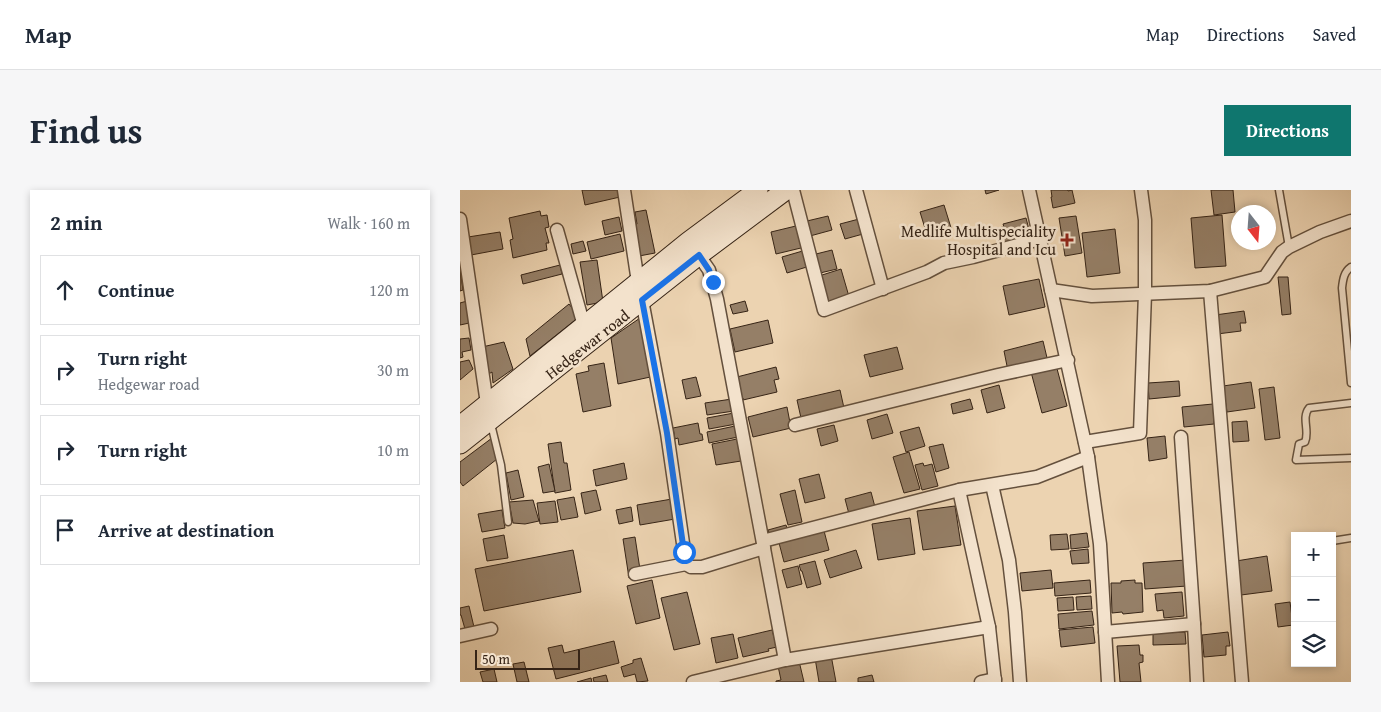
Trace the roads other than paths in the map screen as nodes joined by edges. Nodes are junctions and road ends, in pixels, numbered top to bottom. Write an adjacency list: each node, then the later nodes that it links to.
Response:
1 (624, 190): 18 (street)
2 (758, 190): 14 (main road, Hedgewar road)
3 (786, 190): 14 (main road, Hedgewar road)
4 (793, 190): 16 (street)
5 (856, 190): 16 (street)
6 (1029, 190): 12 (street)
7 (1141, 190): 20 (street)
8 (1279, 190): 13 (lane)
9 (460, 219): 25 (street)
10 (1351, 221): 13 (street)
11 (557, 230): 21 (street)
12 (1040, 239): 16 (street); 17 (street)
13 (1289, 247): 19 (street)
14 (694, 249): 18 (main road, Hedgewar road); 38 (street)
15 (1351, 267): 23 (lane)
16 (883, 289)
17 (1050, 290): 20 (street); 22 (street)
18 (640, 291): 21 (main road, Hedgewar road); 25 (main road, Hedgewar road); 39 (street)
19 (1210, 291): 20 (street); 53 (street)
20 (1146, 293): 29 (street)
21 (584, 326): 25 (main road, Hedgewar road)
22 (1068, 360): 26 (street); 29 (street)
23 (1351, 383)
24 (1351, 403): 32 (lane)
25 (488, 412): 27 (main road, Hedgewar road); 30 (main road, Hedgewar road); 35 (lane)
26 (795, 425)
27 (460, 426)
28 (1181, 437): 41 (street)
29 (1085, 442): 31 (street)
30 (460, 444)
31 (1088, 457): 33 (street); 44 (street)
32 (1351, 458)
33 (992, 485): 34 (street); 50 (street)
34 (959, 490): 38 (street); 42 (street)
35 (508, 522)
36 (1351, 538): 37 (lane)
37 (1336, 540)
38 (764, 544): 39 (street); 46 (street)
39 (686, 564): 40 (street)
40 (635, 574)
41 (1194, 624): 44 (street); 52 (street)
42 (989, 627): 46 (street); 47 (street)
43 (491, 629): 45 (street)
44 (1105, 632): 51 (street)
45 (460, 636)
46 (785, 660): 48 (street)
47 (995, 680): 49 (street)
48 (693, 682)
49 (980, 682)
50 (1020, 682)
51 (1108, 682)
52 (1197, 682)
53 (1242, 682)

